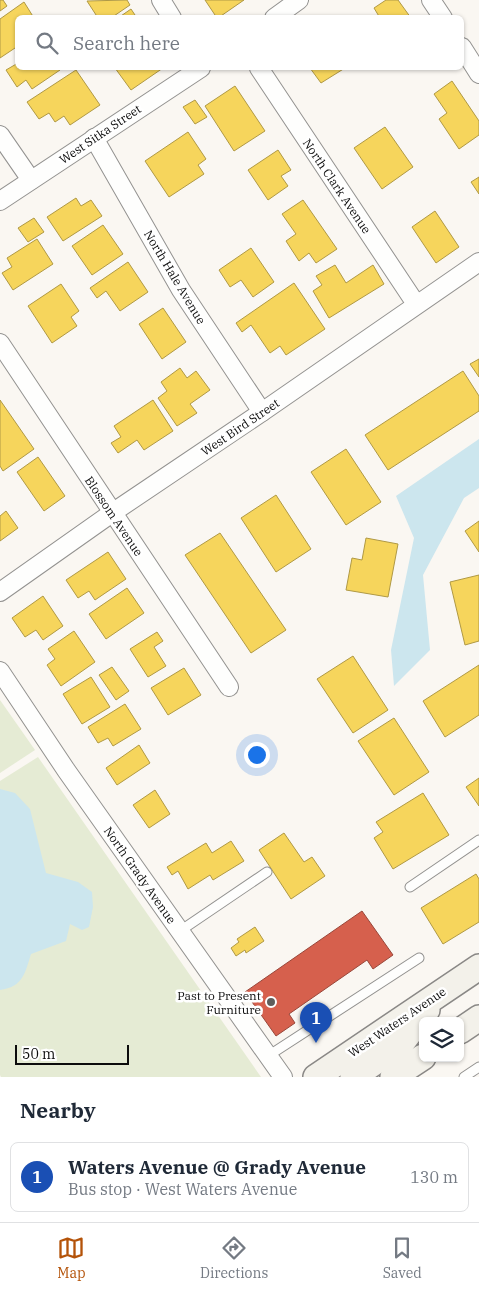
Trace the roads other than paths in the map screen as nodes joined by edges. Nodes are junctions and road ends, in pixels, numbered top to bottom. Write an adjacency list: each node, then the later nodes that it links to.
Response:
1 (161, 0): 4 (street)
2 (299, 0): 5 (street)
3 (431, 0): 6 (street)
4 (170, 15)
5 (278, 15)
6 (440, 15)
7 (464, 50): 10 (street)
8 (198, 70): 12 (street, West Sitka Street)
9 (260, 70): 16 (street, North Clark Avenue)
10 (479, 74)
11 (0, 135): 13 (street)
12 (94, 138): 13 (street, West Sitka Street); 18 (street, North Hale Avenue)
13 (31, 180): 14 (street, West Sitka Street)
14 (0, 201)
15 (479, 262): 16 (street, West Bird Street)
16 (416, 304): 18 (street, West Bird Street)
17 (0, 343): 19 (street, Blossom Avenue)
18 (262, 412): 19 (street, West Bird Street)
19 (112, 513): 20 (street, West Bird Street); 22 (street, Blossom Avenue)
20 (0, 592)
21 (0, 671): 26 (street, North Grady Avenue)
22 (229, 687)
23 (479, 840): 25 (lane)
24 (267, 872): 26 (lane)
25 (410, 887)
26 (180, 931): 30 (street, North Grady Avenue)
27 (419, 958): 30 (lane)
28 (479, 967): 29 (main road, West Waters Avenue)
29 (441, 992): 34 (main road, West Waters Avenue); 35 (main road)
30 (268, 1056): 33 (street, North Grady Avenue)
31 (419, 1059): 36 (main road)
32 (479, 1067): 37 (lane)
33 (282, 1077)
34 (316, 1077)
35 (353, 1077)
36 (393, 1077)
37 (464, 1077)

